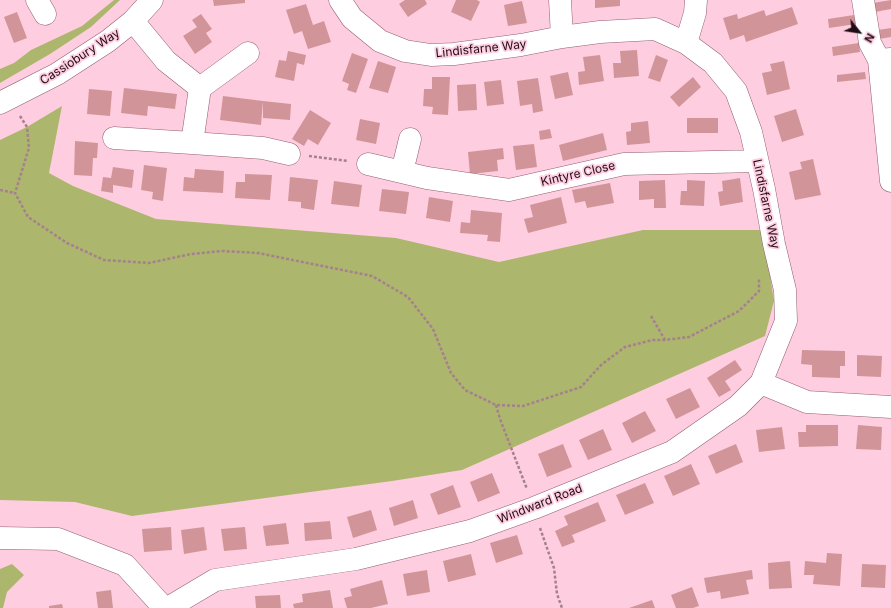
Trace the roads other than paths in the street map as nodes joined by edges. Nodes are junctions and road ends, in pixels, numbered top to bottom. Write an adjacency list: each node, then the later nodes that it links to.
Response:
1 (152, 0): 6 (street, Cassiobury Way)
2 (340, 0): 7 (street, Lindisfarne Way)
3 (560, 0): 7 (street)
4 (696, 0): 8 (street)
5 (863, 0): 10 (street)
6 (133, 21): 11 (street); 12 (street, Cassiobury Way)
7 (562, 37): 8 (street, Lindisfarne Way)
8 (686, 43): 17 (street, Lindisfarne Way)
9 (248, 53): 11 (street)
10 (885, 59): 20 (street)
11 (200, 88): 15 (street)
12 (5, 101)
13 (114, 138): 15 (street)
14 (410, 139): 19 (street)
15 (192, 143): 16 (street)
16 (289, 154)
17 (757, 161): 19 (street, Kintyre Close); 21 (street, Lindisfarne Way)
18 (368, 164): 19 (street, Kintyre Close)
19 (402, 172)
20 (891, 182)
21 (761, 383): 22 (street); 25 (street, Windward Road)
22 (891, 408)
23 (0, 538): 24 (street)
24 (164, 608)
25 (168, 608)

